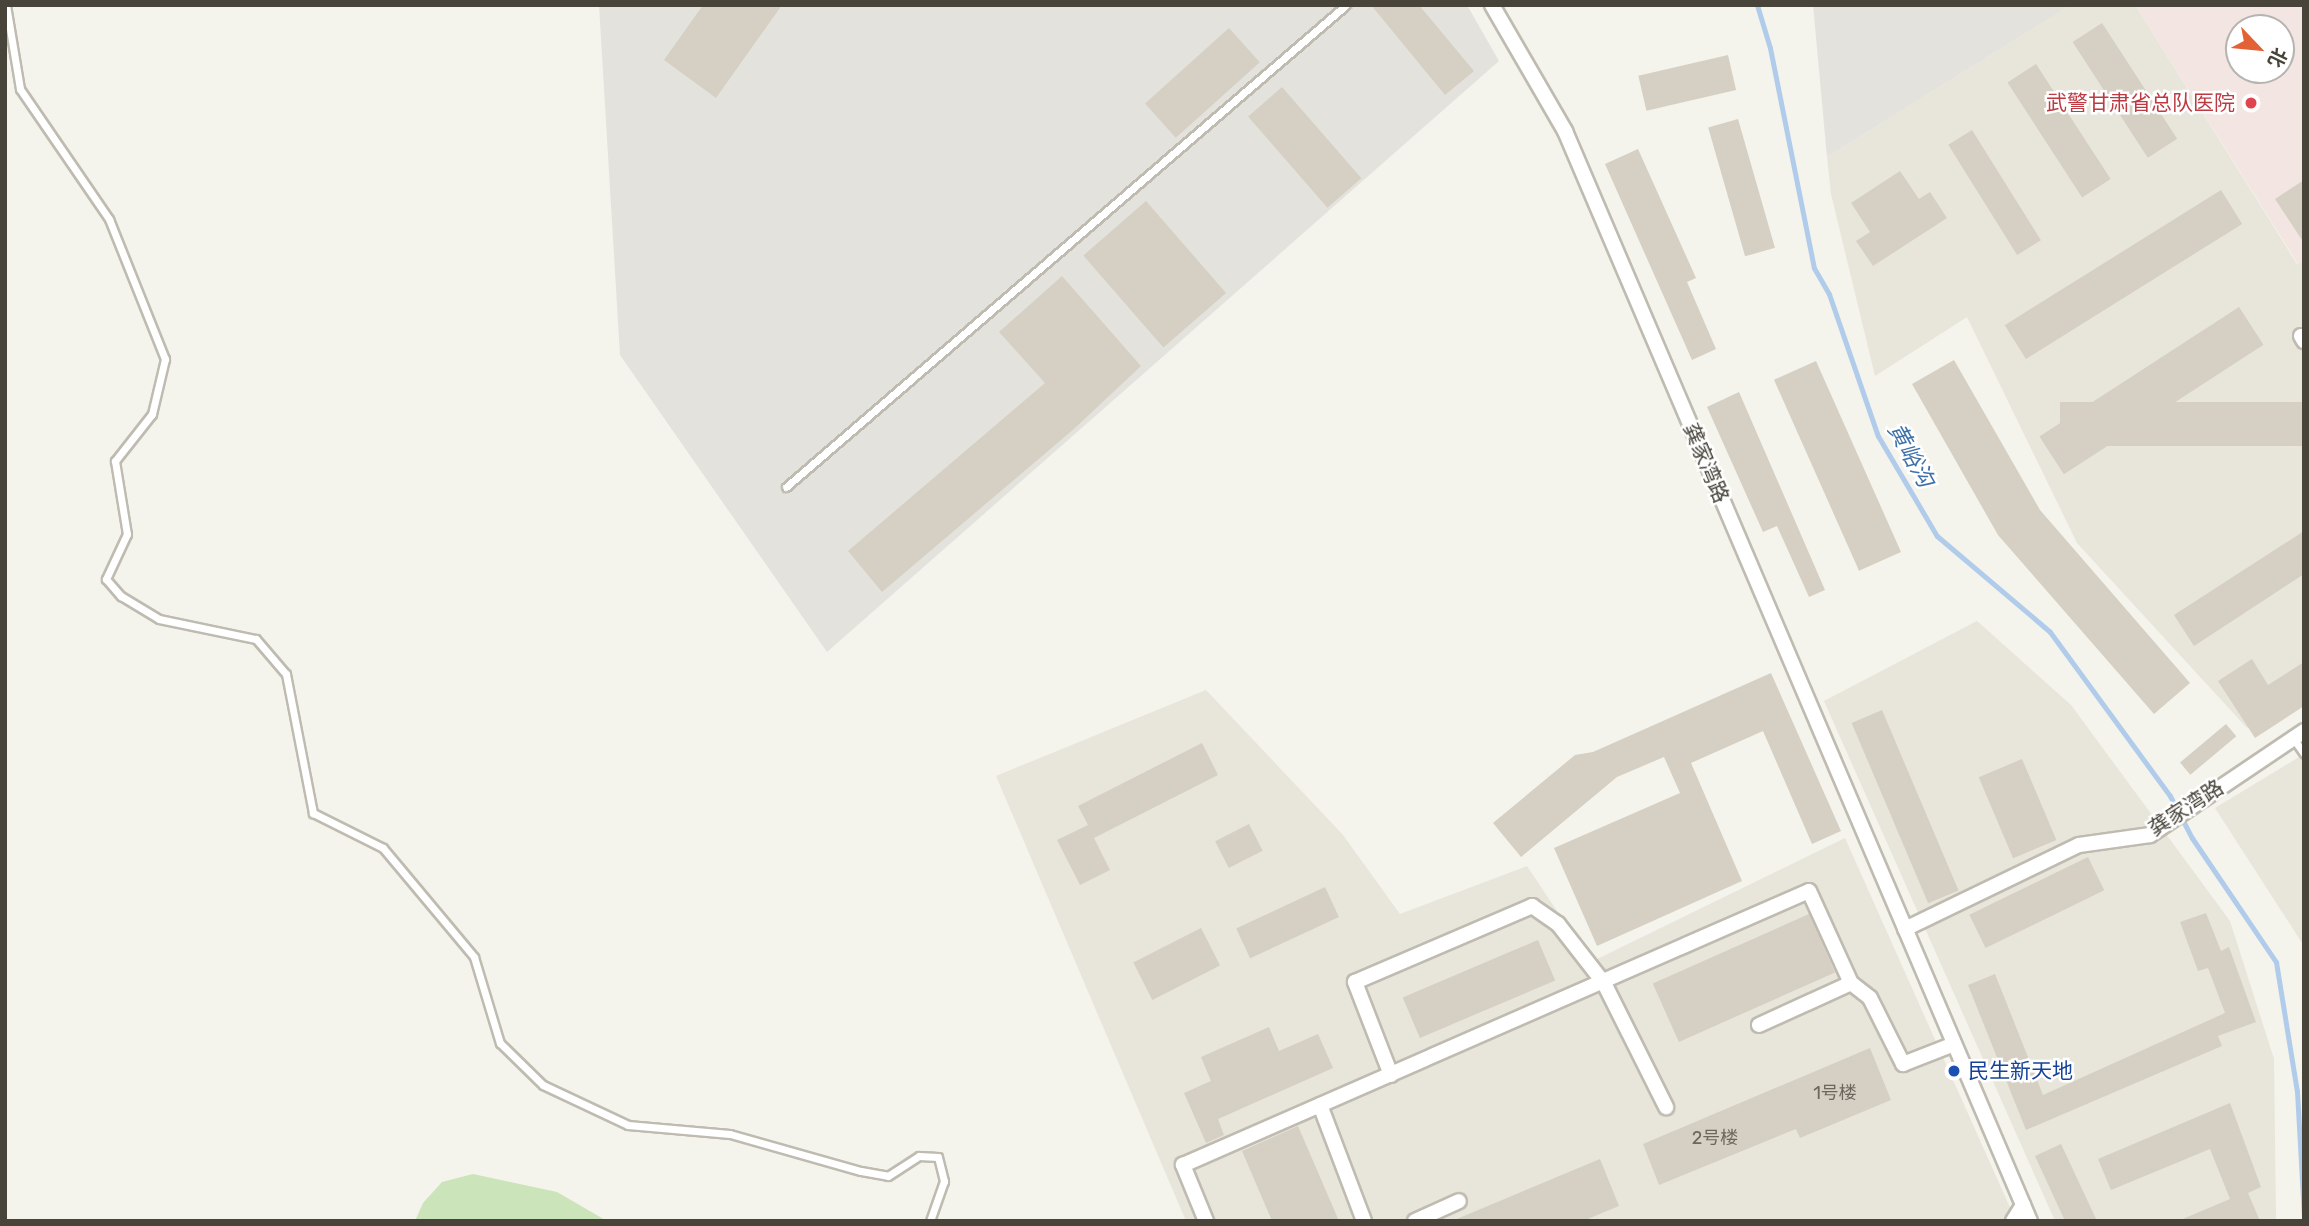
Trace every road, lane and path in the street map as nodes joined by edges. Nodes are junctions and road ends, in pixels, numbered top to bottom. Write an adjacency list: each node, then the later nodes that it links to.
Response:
1 (6, 5): 18 (lane)
2 (1346, 5): 4 (lane)
3 (1492, 5): 7 (street, 龚家湾路)
4 (786, 487)
5 (2298, 734): 6 (lane); 7 (street, 龚家湾路)
6 (2304, 754)
7 (1905, 929): 11 (street, 龚家湾路)
8 (1604, 982): 9 (street); 12 (street); 12 (street); 14 (street)
9 (1851, 983): 10 (street); 11 (street)
10 (1759, 1025)
11 (1954, 1044): 16 (street, 龚家湾路)
12 (1391, 1075): 13 (street)
13 (1320, 1105): 19 (street); 20 (street)
14 (1666, 1107)
15 (1459, 1201): 17 (street)
16 (2023, 1205): 22 (street); 23 (street, 龚家湾路)
17 (1433, 1217): 21 (street)
18 (930, 1221)
19 (1206, 1221)
20 (1364, 1221)
21 (1415, 1221)
22 (2013, 1221)
23 (2030, 1221)

